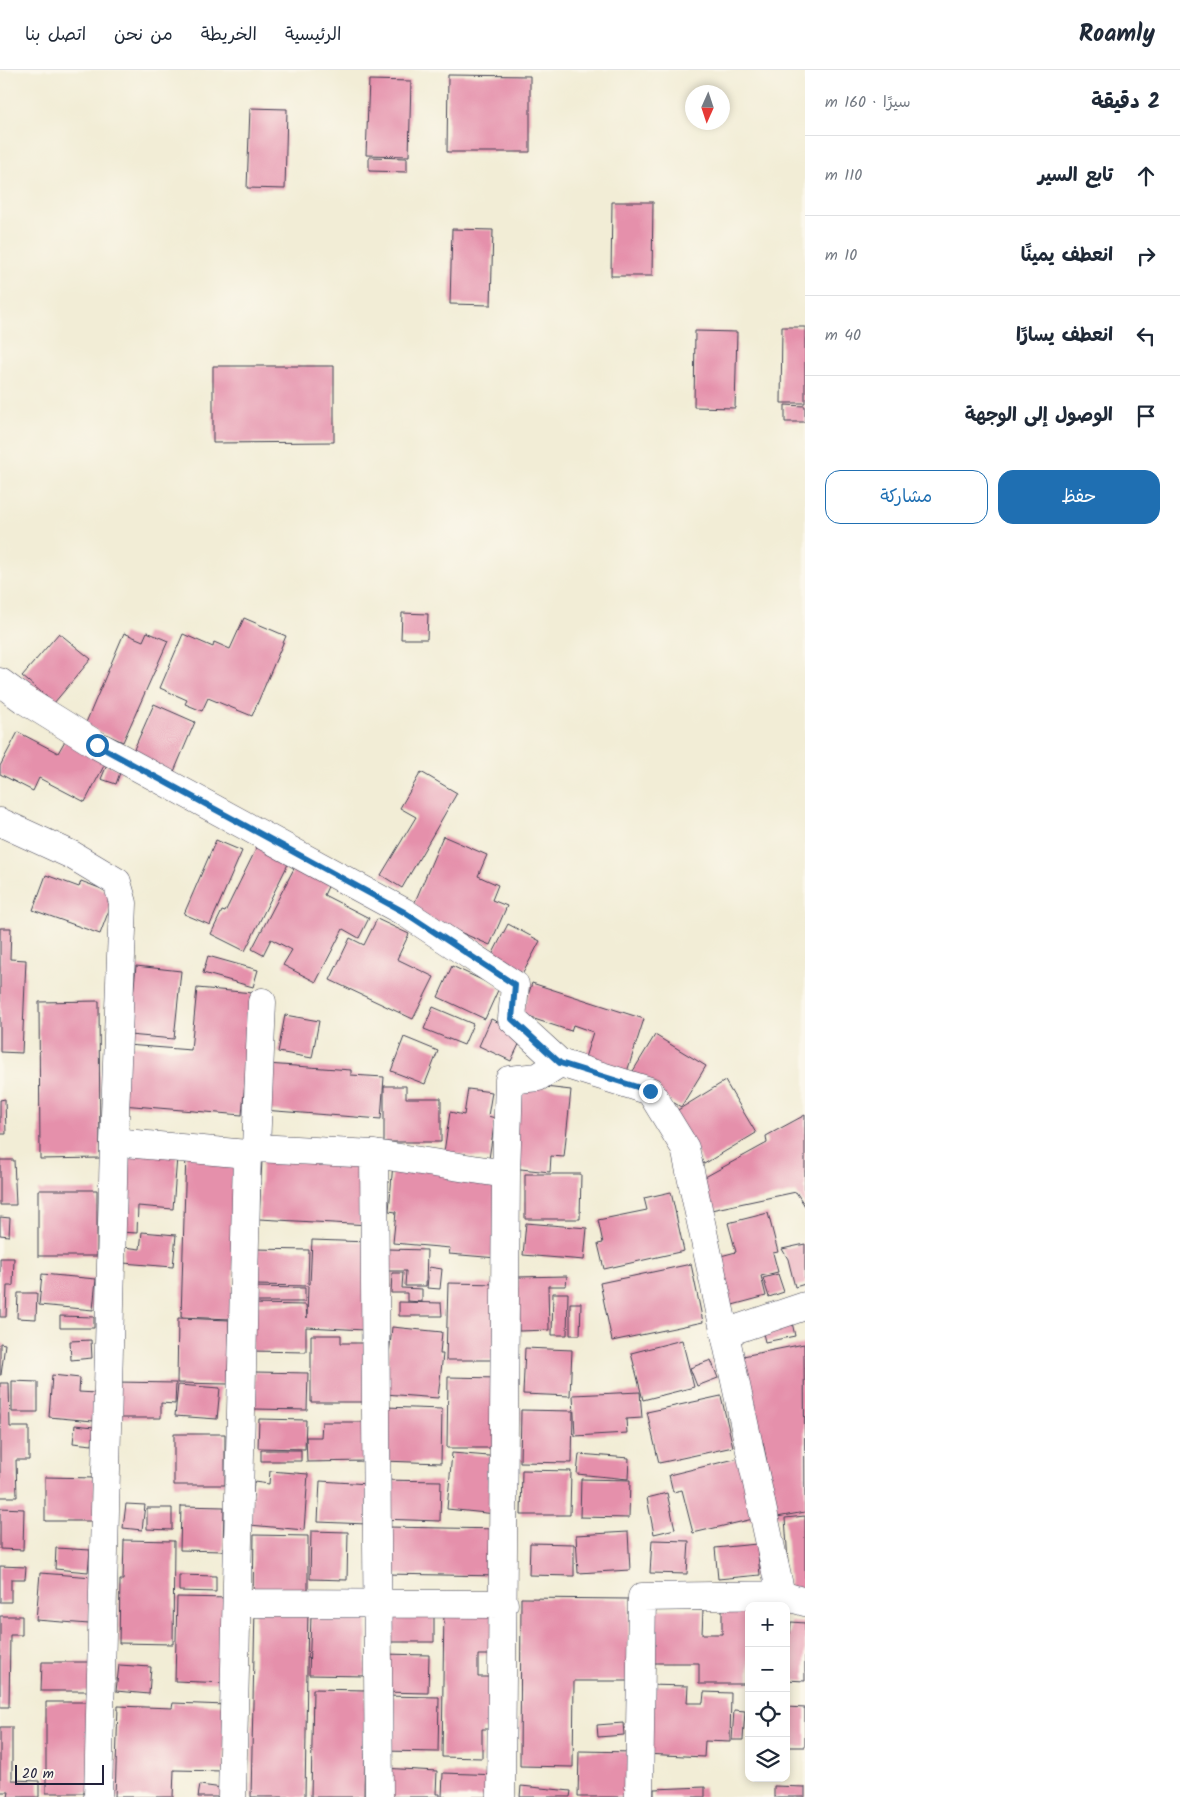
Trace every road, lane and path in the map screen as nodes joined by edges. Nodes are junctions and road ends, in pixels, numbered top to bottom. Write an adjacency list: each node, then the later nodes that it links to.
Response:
1 (0, 682): 4 (street)
2 (0, 822): 5 (street)
3 (262, 1002): 6 (street)
4 (560, 1063): 8 (street); 10 (street)
5 (114, 1142): 6 (street); 15 (street)
6 (252, 1151): 7 (street); 12 (street)
7 (374, 1154): 8 (street); 13 (street)
8 (506, 1174): 14 (street)
9 (805, 1306): 10 (street)
10 (725, 1333): 11 (street)
11 (793, 1599): 19 (street)
12 (237, 1603): 13 (street); 16 (street)
13 (378, 1604): 14 (street); 17 (street)
14 (504, 1604): 18 (street)
15 (98, 1797)
16 (232, 1797)
17 (378, 1797)
18 (501, 1797)
19 (638, 1797)

